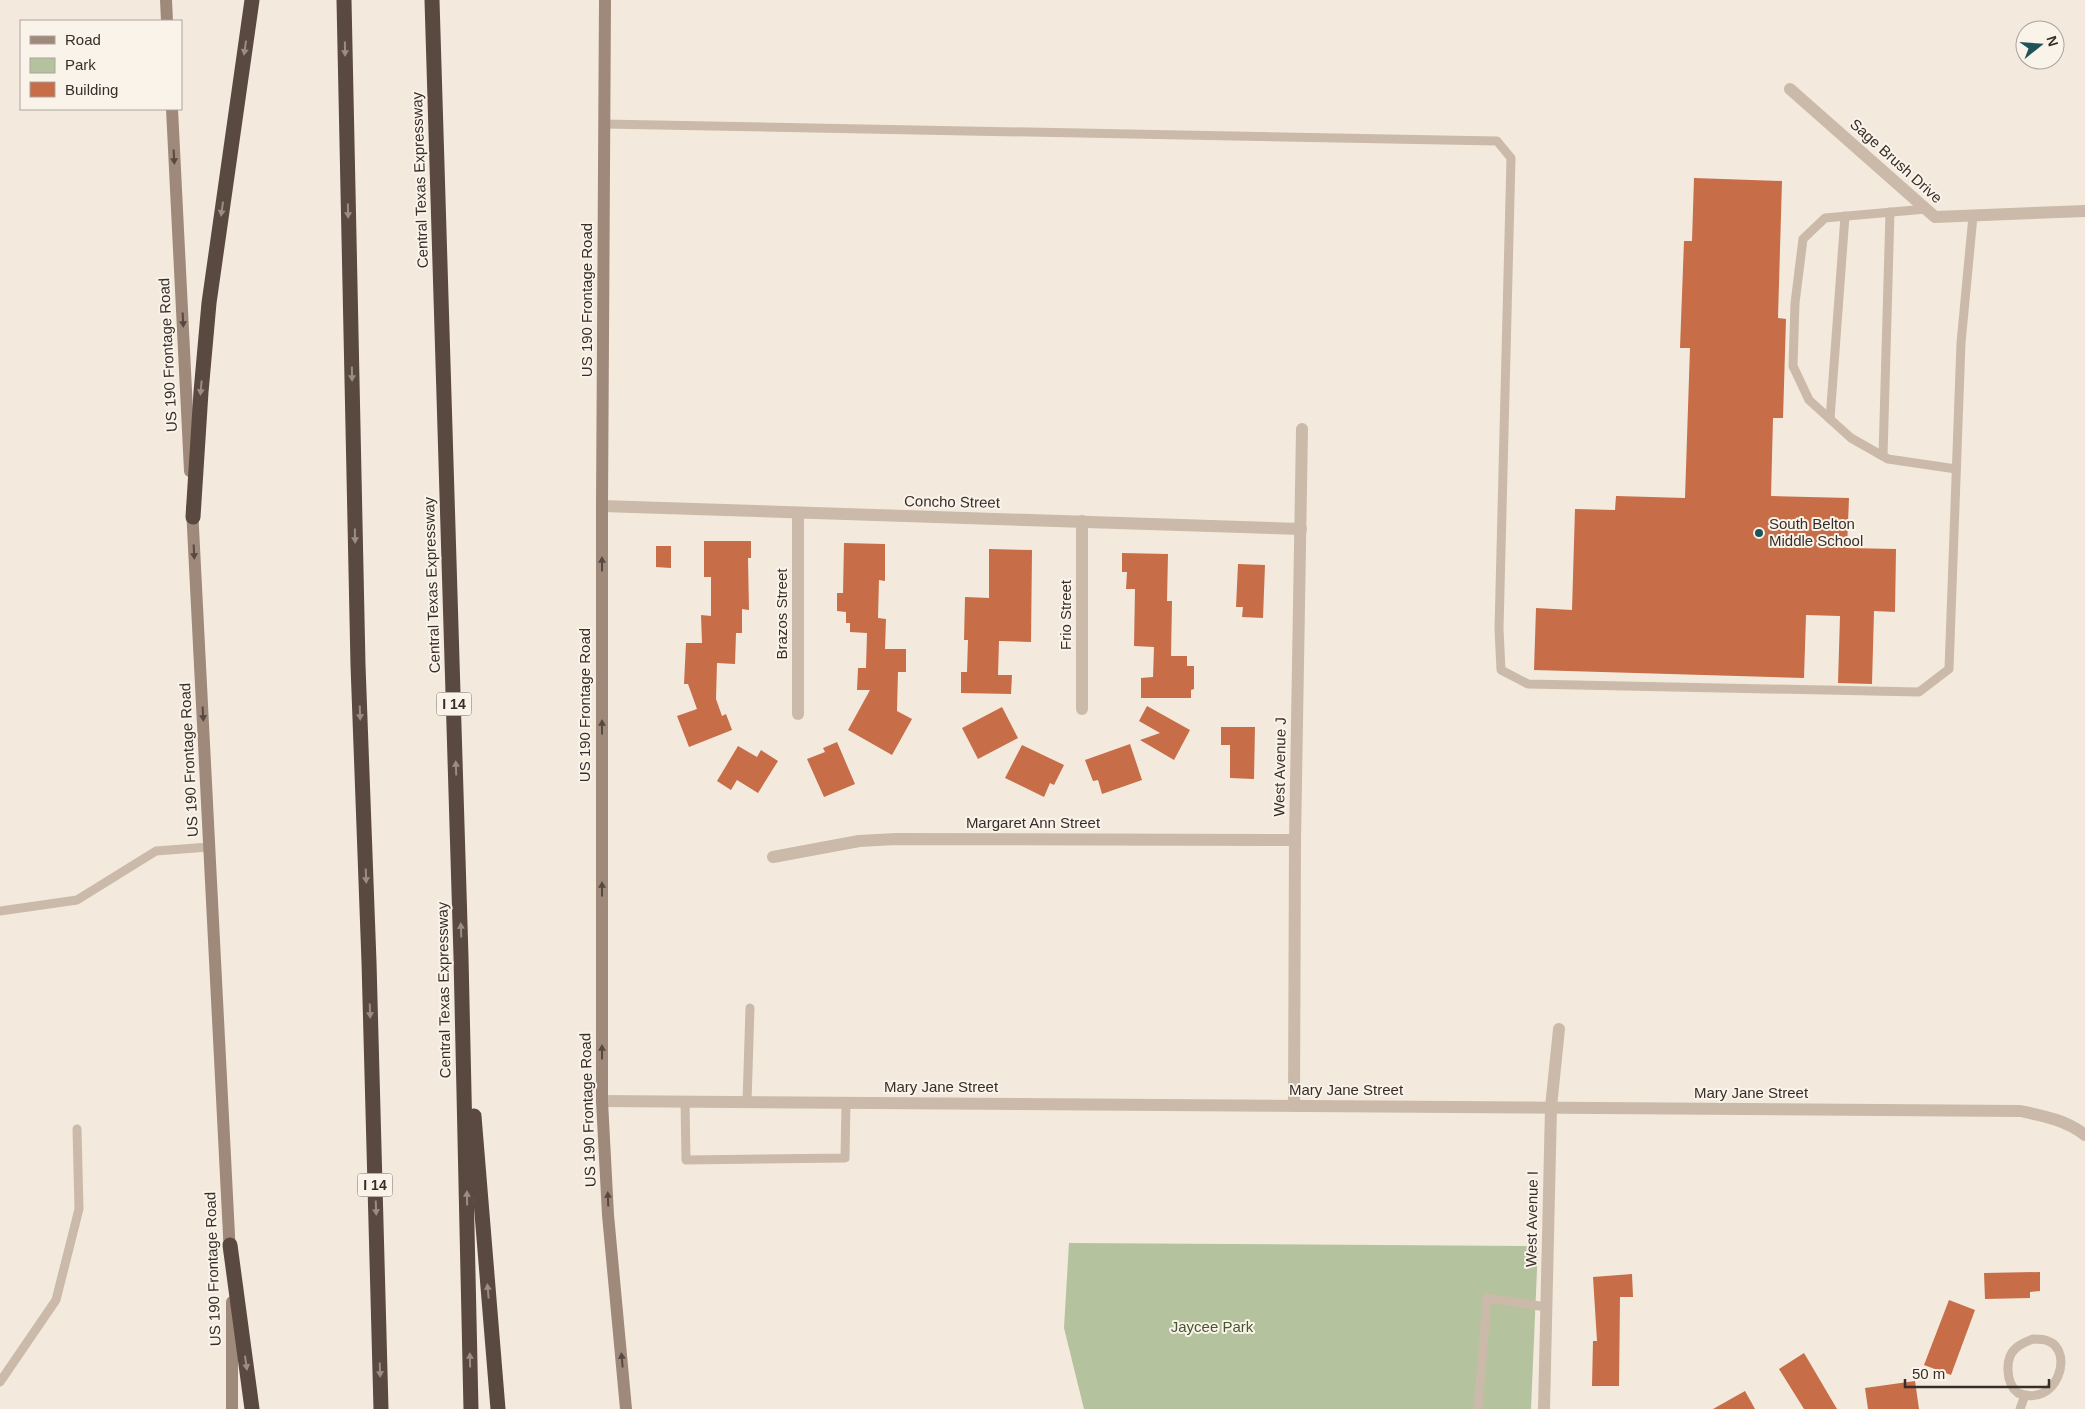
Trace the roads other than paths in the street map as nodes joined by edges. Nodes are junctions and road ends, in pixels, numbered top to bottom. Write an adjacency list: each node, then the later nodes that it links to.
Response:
1 (166, 0): 6 (main road)
2 (252, 0): 21 (highway, one-way to 21)
3 (344, 0): 47 (highway, I 14, one-way to 47)
4 (432, 0): 30 (highway, Central Texas Expressway / I 14, one-way to 4)
5 (605, 0): 9 (main road, US 190 Frontage Road)
6 (167, 20)
7 (1790, 89): 10 (street, Sage Brush Drive)
8 (172, 110): 21 (main road, US 190 Frontage Road, one-way to 21)
9 (604, 124): 18 (lane); 19 (main road, US 190 Frontage Road)
10 (1926, 209): 11 (lane); 14 (street, Sage Brush Drive)
11 (1890, 212): 13 (lane); 17 (lane)
12 (2085, 212): 14 (street, Sage Brush Drive)
13 (1845, 216): 15 (lane); 15 (lane)
14 (1973, 216): 18 (lane)
15 (1830, 419): 17 (lane)
16 (1302, 429): 23 (street, West Avenue J)
17 (1883, 456): 18 (lane)
18 (1956, 469)
19 (602, 506): 20 (street, Concho Street); 33 (main road, US 190 Frontage Road, one-way to 19)
20 (798, 514): 22 (street, Concho Street); 25 (street, Brazos Street)
21 (193, 517): 27 (main road, US 190 Frontage Road, one-way to 27)
22 (1082, 521): 23 (street, Concho Street); 24 (street, Frio Street)
23 (1301, 529): 26 (street, West Avenue J)
24 (1082, 709)
25 (798, 714)
26 (1295, 840): 28 (street, Margaret Ann Street); 37 (street, West Avenue J)
27 (209, 847): 29 (lane); 41 (main road, US 190 Frontage Road)
28 (773, 857)
29 (0, 911)
30 (461, 958): 48 (highway, Central Texas Expressway / I 14, one-way to 30); 49 (highway, one-way to 30)
31 (750, 1008): 35 (lane)
32 (1559, 1030): 38 (street, West Avenue I)
33 (602, 1101): 34 (street, Mary Jane Street); 50 (main road, US 190 Frontage Road, one-way to 33)
34 (685, 1101): 35 (street, Mary Jane Street); 36 (lane)
35 (747, 1102): 36 (street, Mary Jane Street)
36 (846, 1103): 37 (street, Mary Jane Street)
37 (1294, 1106): 38 (street, Mary Jane Street)
38 (1551, 1107): 40 (street, Mary Jane Street); 42 (street, West Avenue I)
39 (77, 1129): 43 (lane)
40 (2085, 1135)
41 (230, 1245): 45 (main road, US 190 Frontage Road); 46 (highway, one-way to 46)
42 (1546, 1306): 51 (lane); 52 (street, West Avenue I)
43 (0, 1382)
44 (2024, 1398): 44 (lane); 53 (lane)
45 (232, 1409)
46 (252, 1409)
47 (381, 1409)
48 (472, 1409)
49 (498, 1409)
50 (626, 1409)
51 (1478, 1409)
52 (1544, 1409)
53 (2020, 1409)

